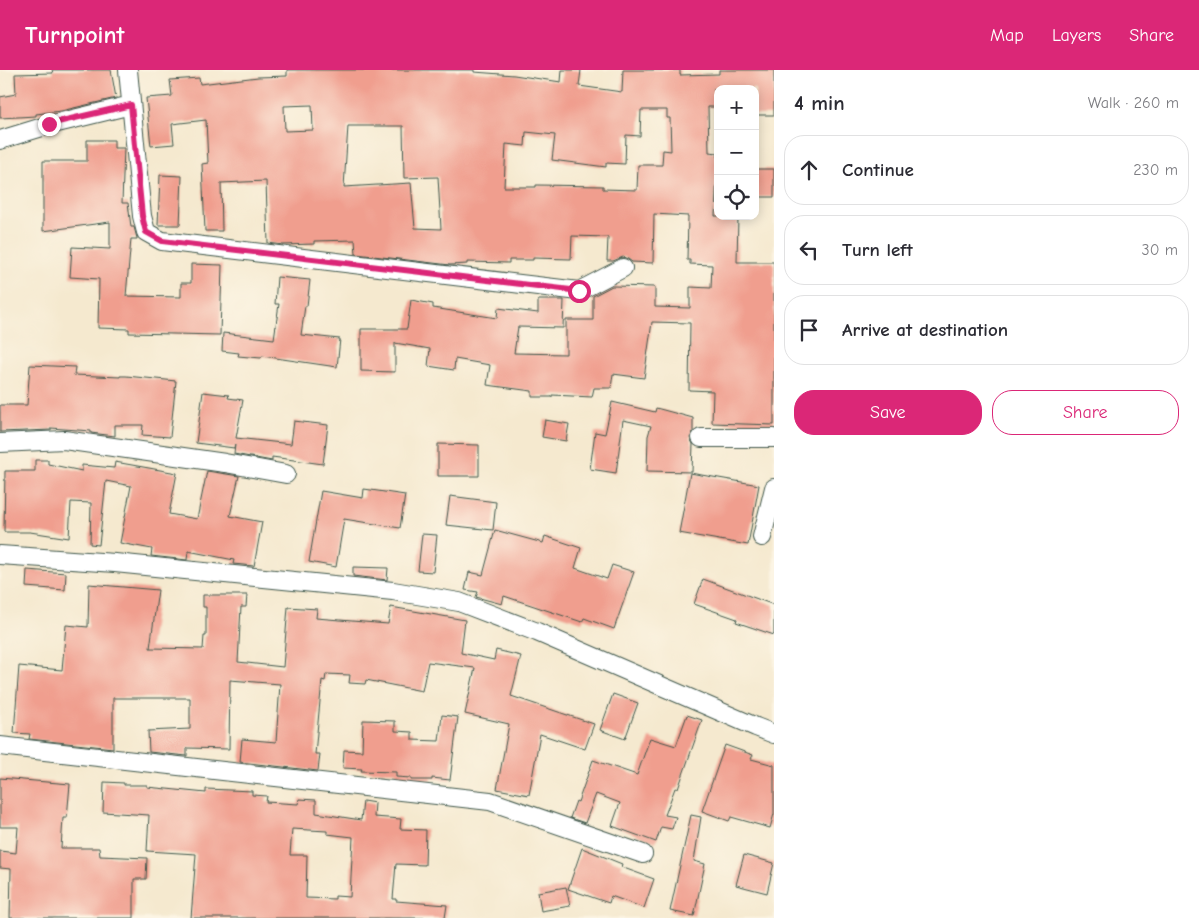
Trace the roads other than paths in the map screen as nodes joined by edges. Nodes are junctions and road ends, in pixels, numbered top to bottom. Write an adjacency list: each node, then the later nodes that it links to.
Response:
1 (128, 70): 2 (street)
2 (131, 105): 3 (street); 4 (street)
3 (0, 140)
4 (623, 268)
5 (702, 438): 6 (street)
6 (774, 438)
7 (0, 443): 8 (street)
8 (286, 474)
9 (774, 488): 10 (street)
10 (762, 537)
11 (0, 555): 12 (street)
12 (774, 734)
13 (0, 746): 14 (street)
14 (643, 854)

